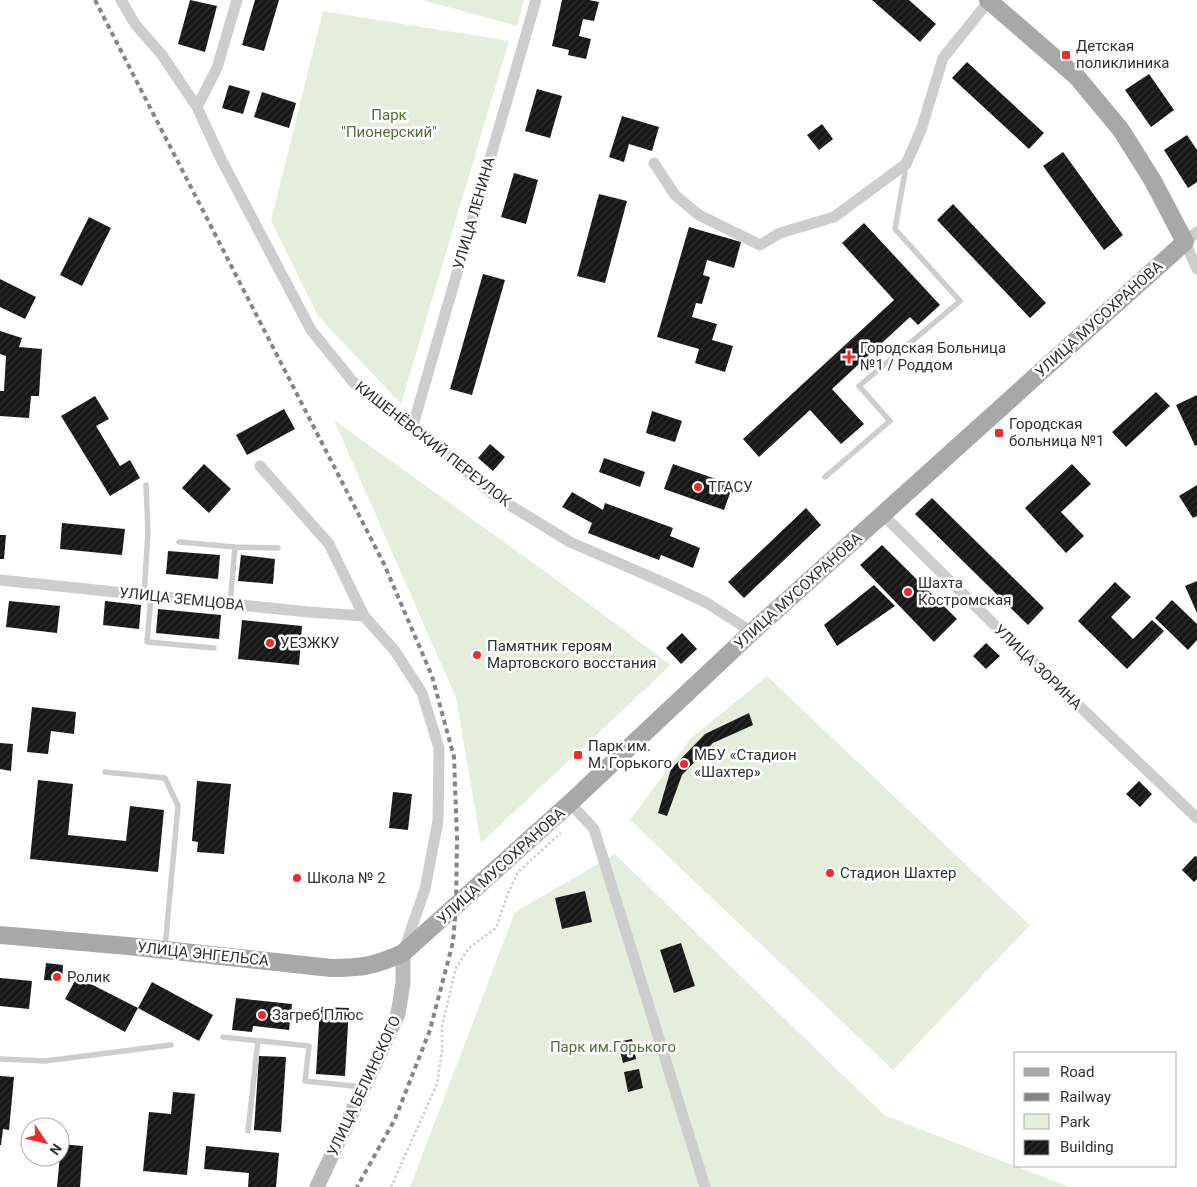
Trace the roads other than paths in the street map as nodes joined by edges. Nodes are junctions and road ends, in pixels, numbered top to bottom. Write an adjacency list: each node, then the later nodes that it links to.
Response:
1 (121, 0): 5 (street, КИШЕНЁВСКИЙ ПЕРЕУЛОК)
2 (237, 0): 5 (street)
3 (536, 0): 10 (street, УЛИЦА ЛЕНИНА)
4 (989, 0): 7 (street); 8 (main road)
5 (197, 107): 10 (street, КИШЕНЁВСКИЙ ПЕРЕУЛОК)
6 (654, 163): 7 (street)
7 (906, 164): 12 (lane)
8 (1191, 237): 9 (street); 14 (main road, УЛИЦА МУСОХРАНОВА)
9 (1197, 269)
10 (413, 425): 22 (street, КИШЕНЁВСКИЙ ПЕРЕУЛОК)
11 (260, 466): 21 (street)
12 (825, 477)
13 (146, 485): 19 (lane)
14 (882, 514): 22 (main road, УЛИЦА МУСОХРАНОВА); 26 (street, УЛИЦА ЗОРИНА)
15 (179, 542): 16 (lane)
16 (235, 547): 17 (lane); 20 (lane)
17 (278, 548)
18 (0, 580): 19 (street, УЛИЦА ЗЕМЦОВА)
19 (148, 596): 20 (street, УЛИЦА ЗЕМЦОВА); 23 (lane)
20 (230, 604): 21 (street, УЛИЦА ЗЕМЦОВА)
21 (364, 616): 29 (street)
22 (752, 632): 25 (main road, УЛИЦА МУСОХРАНОВА)
23 (214, 648)
24 (105, 772): 28 (lane)
25 (575, 809): 29 (main road, УЛИЦА МУСОХРАНОВА); 37 (street)
26 (1197, 818)
27 (0, 935): 28 (main road, УЛИЦА ЭНГЕЛЬСА)
28 (165, 950): 29 (main road, УЛИЦА ЭНГЕЛЬСА)
29 (403, 953): 34 (street, УЛИЦА БЕЛИНСКОГО)
30 (224, 1037): 31 (lane)
31 (258, 1041): 34 (lane); 35 (lane)
32 (170, 1045): 33 (lane)
33 (0, 1059)
34 (365, 1087): 36 (street, УЛИЦА БЕЛИНСКОГО)
35 (248, 1132)
36 (317, 1187)
37 (705, 1187)

